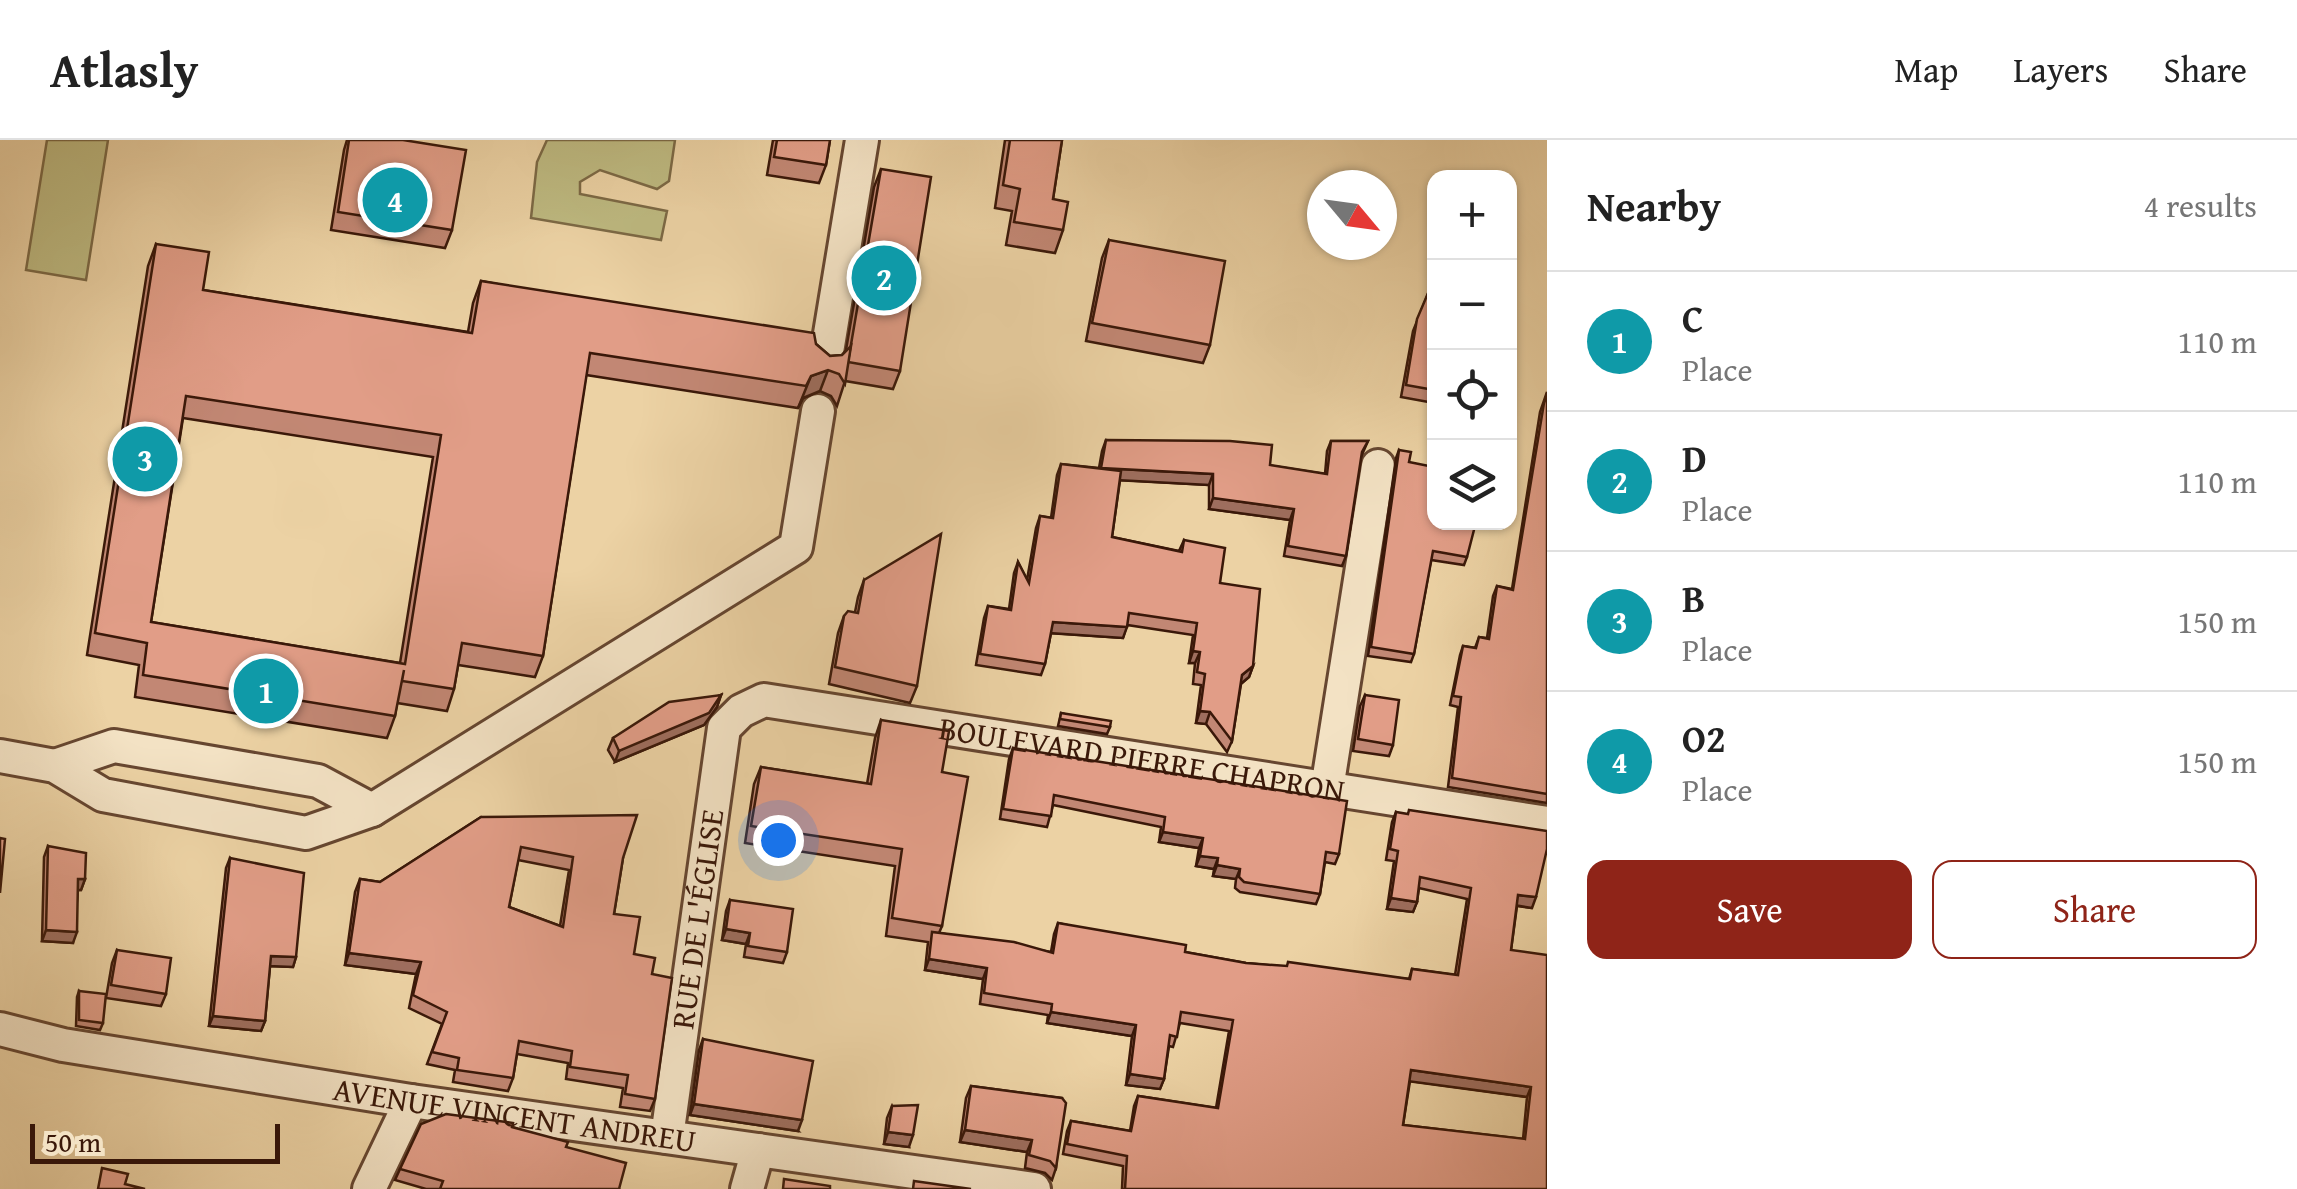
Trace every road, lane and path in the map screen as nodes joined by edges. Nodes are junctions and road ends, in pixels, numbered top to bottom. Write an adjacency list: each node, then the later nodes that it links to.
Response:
1 (862, 140): 2 (street)
2 (826, 358)
3 (818, 411): 9 (street)
4 (1378, 466): 8 (street)
5 (741, 710): 8 (street, BOULEVARD PIERRE CHAPRON); 13 (street, RUE DE L'ÉGLISE)
6 (0, 756): 7 (street)
7 (55, 766): 9 (street); 9 (street)
8 (1327, 788): 10 (street, BOULEVARD PIERRE CHAPRON)
9 (372, 810)
10 (1547, 824)
11 (0, 1029): 12 (street, AVENUE VINCENT ANDREU)
12 (412, 1101): 13 (street, AVENUE VINCENT ANDREU); 15 (street)
13 (667, 1136): 14 (street, AVENUE VINCENT ANDREU)
14 (758, 1150): 16 (street); 17 (street, AVENUE VINCENT ANDREU)
15 (369, 1189)
16 (747, 1189)
17 (1034, 1189)

